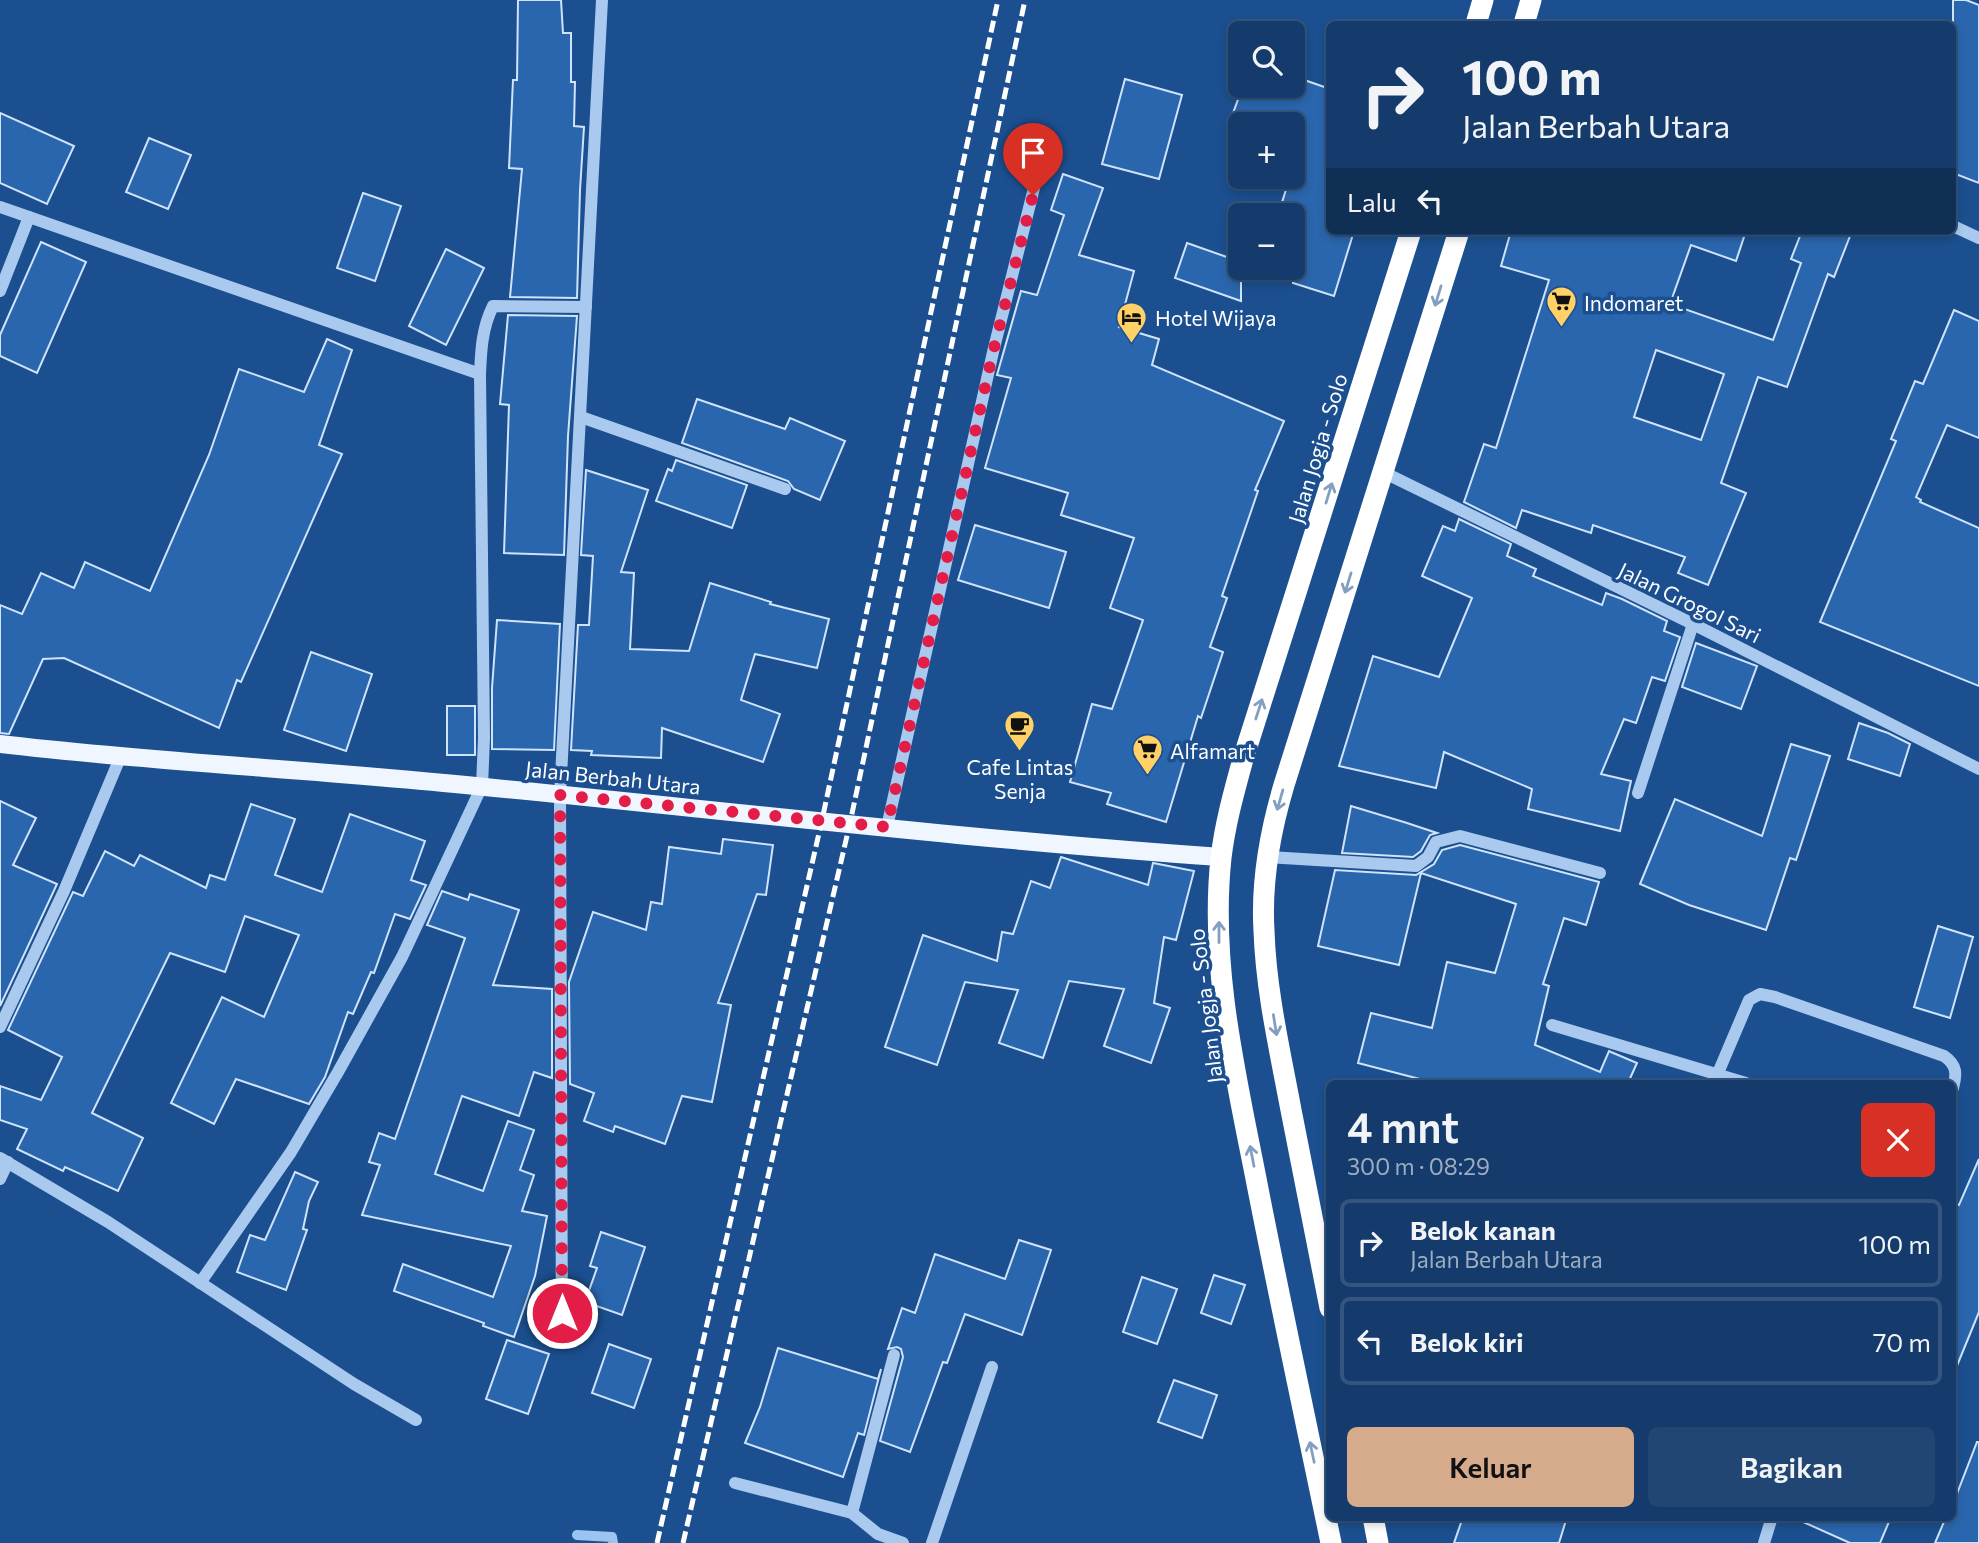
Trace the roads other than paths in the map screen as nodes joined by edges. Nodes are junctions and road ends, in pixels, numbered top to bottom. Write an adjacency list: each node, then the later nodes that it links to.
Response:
1 (602, 0): 14 (street)
2 (1483, 0): 4 (highway)
3 (1531, 0): 5 (highway)
4 (1477, 21)
5 (1525, 21)
6 (1039, 169): 26 (street)
7 (0, 207): 8 (street)
8 (29, 217): 13 (street); 15 (street)
9 (1956, 227): 12 (street)
10 (1410, 235): 27 (highway, Jalan Jogja - Solo, one-way to 10)
11 (1457, 235): 17 (highway, one-way to 17)
12 (1979, 238)
13 (0, 291)
14 (586, 307): 15 (street); 16 (street)
15 (480, 374): 23 (street)
16 (581, 417): 18 (street); 25 (street)
17 (1383, 472): 19 (street, Jalan Grogol Sari); 28 (highway, one-way to 28)
18 (785, 489)
19 (1693, 624): 22 (street, Jalan Grogol Sari); 24 (street)
20 (0, 744): 21 (main road, Jalan Berbah Utara)
21 (120, 758): 23 (main road, Jalan Berbah Utara); 31 (street)
22 (1979, 769)
23 (482, 786): 25 (main road, Jalan Berbah Utara); 37 (street)
24 (1638, 793)
25 (560, 795): 26 (main road, Jalan Berbah Utara); 39 (street)
26 (887, 827): 27 (main road, Jalan Berbah Utara)
27 (1222, 857): 45 (highway, Jalan Jogja - Solo, one-way to 27)
28 (1268, 857): 29 (street); 38 (highway, one-way to 38)
29 (1600, 873)
30 (1552, 1025): 32 (street)
31 (0, 1027)
32 (1718, 1073): 33 (street); 34 (street)
33 (1738, 1080)
34 (1954, 1080)
35 (4, 1160): 36 (street); 37 (street)
36 (0, 1179)
37 (200, 1283): 42 (street)
38 (1326, 1288)
39 (562, 1341)
40 (894, 1355): 44 (street)
41 (992, 1367): 50 (street)
42 (416, 1420)
43 (735, 1483): 44 (street)
44 (852, 1513): 49 (street)
45 (1326, 1518)
46 (1327, 1521): 51 (highway, Jalan Jogja - Solo, one-way to 46)
47 (1374, 1521): 52 (highway)
48 (1771, 1521): 53 (street)
49 (902, 1543)
50 (932, 1543)
51 (1331, 1543)
52 (1378, 1543)
53 (1764, 1543)

